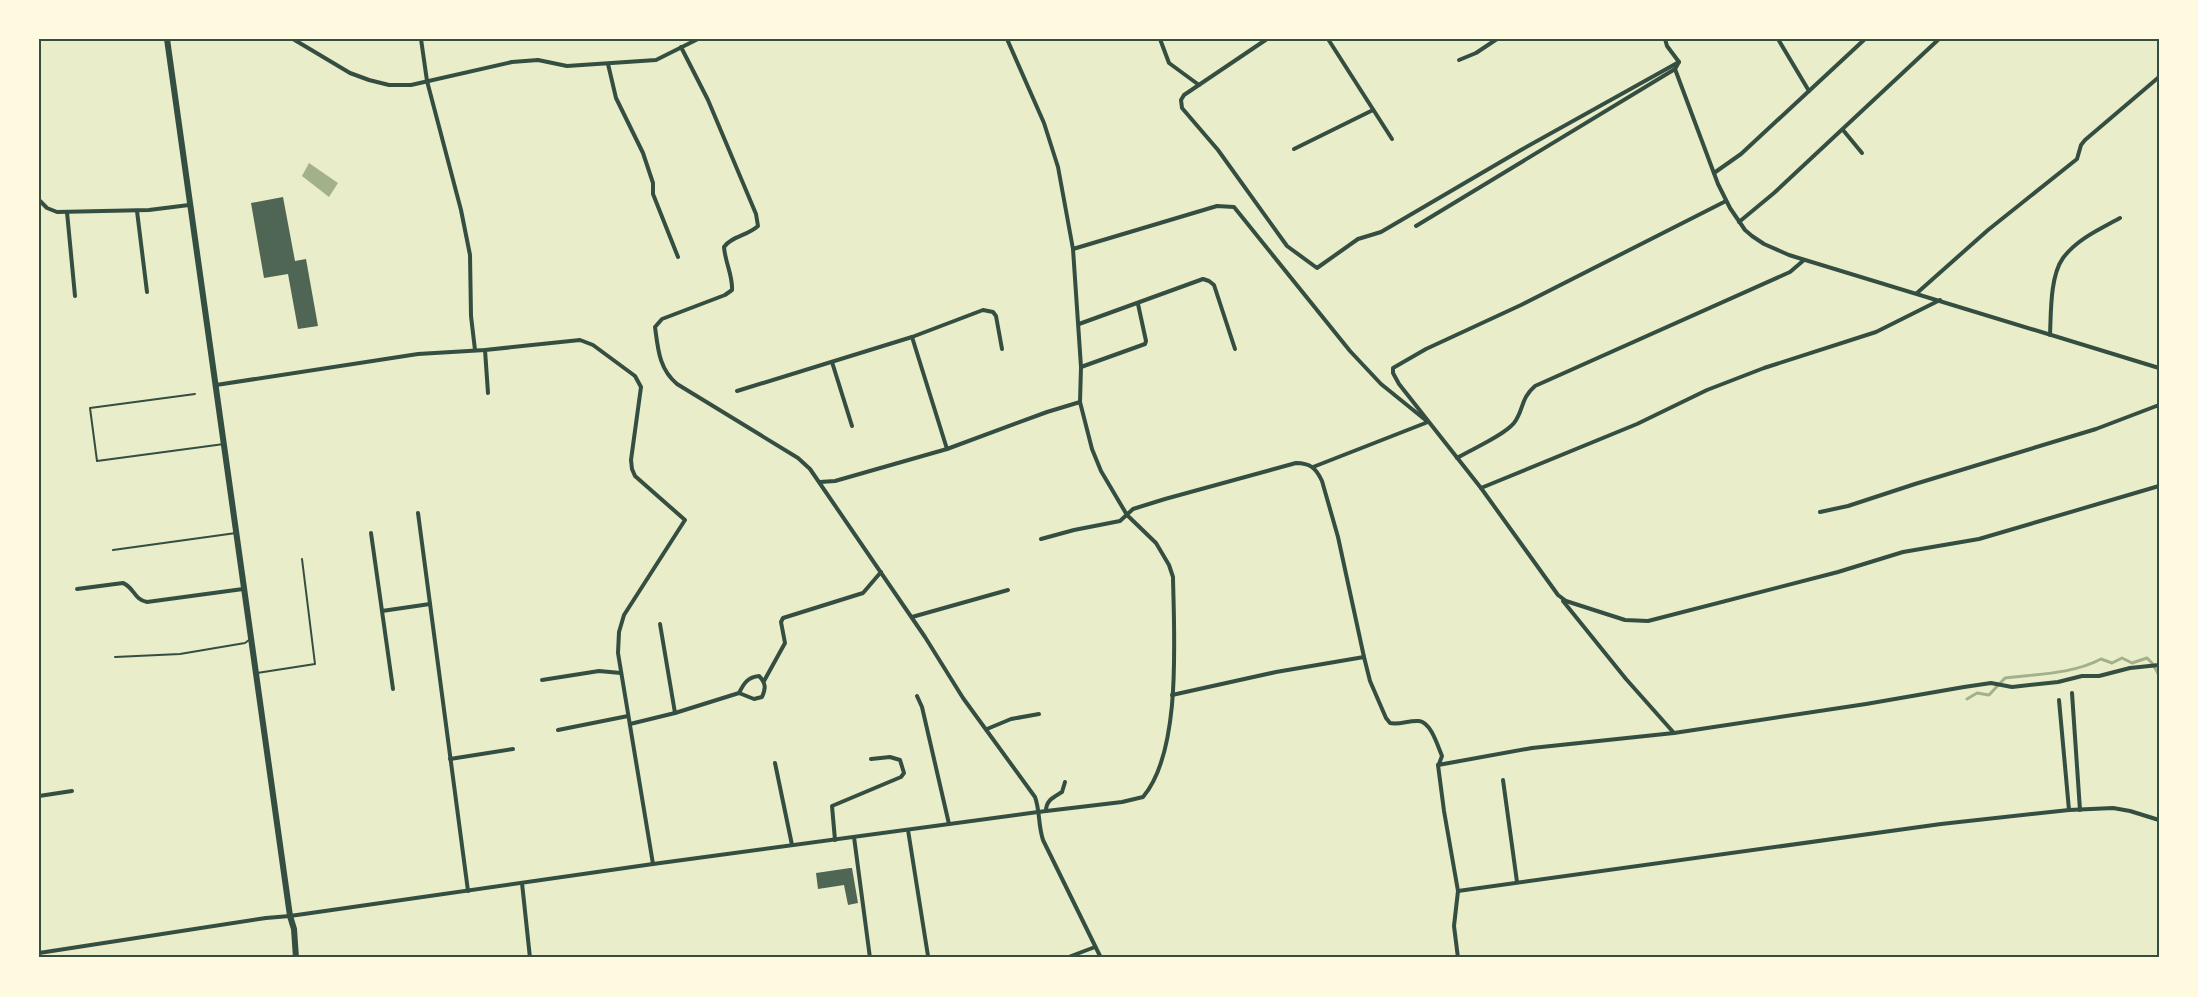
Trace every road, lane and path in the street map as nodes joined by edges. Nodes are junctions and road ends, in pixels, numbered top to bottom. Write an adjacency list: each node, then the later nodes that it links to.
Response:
1 (167, 39): 31 (main road)
2 (293, 39): 20 (street)
3 (421, 39): 20 (street)
4 (698, 39): 14 (street)
5 (1007, 39): 37 (street)
6 (1160, 39): 21 (street)
7 (1267, 39): 21 (street)
8 (1328, 39): 23 (street)
9 (1497, 39): 15 (street)
10 (1665, 39): 16 (street)
11 (1778, 39): 22 (street)
12 (1865, 39): 22 (street)
13 (1939, 39): 24 (street)
14 (681, 47): 17 (street); 67 (street)
15 (1459, 60)
16 (1679, 62): 18 (street); 21 (street)
17 (608, 64): 20 (street); 38 (street)
18 (1675, 69): 28 (street); 36 (street)
19 (2159, 77): 41 (street)
20 (427, 81): 50 (street)
21 (1199, 85)
22 (1809, 91): 28 (street)
23 (1373, 110): 25 (street); 26 (street)
24 (1843, 130): 27 (street); 35 (street)
25 (1392, 139)
26 (1294, 149)
27 (1862, 153)
28 (1714, 173): 30 (street)
29 (39, 201): 33 (street)
30 (1726, 201): 35 (street); 61 (street)
31 (189, 205): 32 (street); 55 (main road)
32 (137, 211): 33 (street); 40 (street)
33 (67, 212): 42 (street)
34 (2120, 218): 46 (street)
35 (1739, 222): 39 (street)
36 (1416, 226)
37 (1073, 249): 45 (street); 61 (street)
38 (678, 257)
39 (1805, 260): 41 (street); 65 (street)
40 (147, 292)
41 (1917, 293): 43 (street)
42 (75, 296)
43 (1940, 300): 46 (street); 69 (street)
44 (1138, 304): 45 (street); 49 (street); 53 (street)
45 (1079, 324): 53 (street)
46 (2050, 335): 54 (street)
47 (912, 337): 48 (street); 52 (street); 64 (street)
48 (1002, 349)
49 (1235, 349)
50 (475, 350): 51 (street); 55 (street)
51 (485, 350): 57 (street); 92 (street)
52 (832, 362): 56 (street); 62 (street)
53 (1081, 367): 59 (street)
54 (2159, 368)
55 (216, 385): 63 (main road)
56 (737, 392)
57 (488, 393)
58 (195, 394): 63 (lane)
59 (1080, 402): 64 (street); 72 (street)
60 (2159, 405): 70 (street)
61 (1428, 422): 65 (street); 66 (street)
62 (852, 426)
63 (224, 444): 74 (main road)
64 (947, 449): 67 (street)
65 (1457, 458): 69 (street)
66 (1313, 467): 72 (street); 89 (street)
67 (820, 482): 78 (street)
68 (2159, 486): 82 (street)
69 (1481, 488): 82 (street)
70 (1820, 512)
71 (418, 513): 83 (street)
72 (1127, 515): 75 (street); 99 (street)
73 (371, 532): 84 (street)
74 (236, 533): 76 (lane); 80 (main road)
75 (1041, 539)
76 (113, 550)
77 (302, 559): 91 (lane)
78 (881, 572): 85 (street); 94 (street)
79 (77, 589): 80 (street)
80 (243, 589): 87 (main road)
81 (1008, 590): 85 (street)
82 (1558, 596): 107 (street)
83 (430, 604): 84 (street); 109 (street)
84 (382, 611): 95 (street)
85 (912, 616): 105 (street)
86 (660, 624): 101 (street)
87 (252, 638): 88 (lane); 91 (main road)
88 (115, 657)
89 (1364, 657): 99 (street); 112 (street)
90 (2159, 665): 107 (street)
91 (257, 673): 132 (main road)
92 (621, 673): 93 (street); 103 (street)
93 (542, 680)
94 (764, 681): 96 (street); 96 (street)
95 (393, 689)
96 (739, 693): 101 (street)
97 (2072, 693): 118 (street)
98 (917, 696): 122 (street)
99 (1172, 696): 119 (street)
100 (2059, 700): 117 (street)
101 (675, 713): 104 (street)
102 (1039, 714): 105 (street)
103 (628, 716): 104 (street); 106 (street)
104 (630, 724): 127 (street)
105 (987, 729): 120 (street)
106 (558, 730)
107 (1674, 733): 112 (street)
108 (513, 749): 109 (street)
109 (450, 759): 130 (street)
110 (871, 759): 125 (street)
111 (775, 763): 126 (street)
112 (1438, 765): 131 (street)
113 (1503, 780): 128 (street)
114 (1065, 782): 119 (street)
115 (72, 791): 116 (street)
116 (39, 796)
117 (2069, 810): 118 (street); 128 (street)
118 (2080, 810): 121 (street)
119 (1046, 811): 120 (street)
120 (1038, 812): 122 (street); 133 (street)
121 (2159, 820)
122 (949, 824): 123 (street)
123 (908, 830): 124 (street); 135 (street)
124 (854, 837): 125 (street); 138 (street)
125 (836, 840): 126 (street)
126 (792, 845): 127 (street)
127 (653, 864): 129 (street)
128 (1517, 882): 131 (street)
129 (522, 883): 130 (street); 137 (street)
130 (468, 891): 132 (street)
131 (1458, 891): 141 (street)
132 (290, 916): 134 (street); 136 (main road)
133 (1095, 947): 139 (street); 140 (street)
134 (39, 953)
135 (928, 956)
136 (296, 958)
137 (530, 958)
138 (870, 958)
139 (1066, 958)
140 (1101, 958)
141 (1458, 958)

